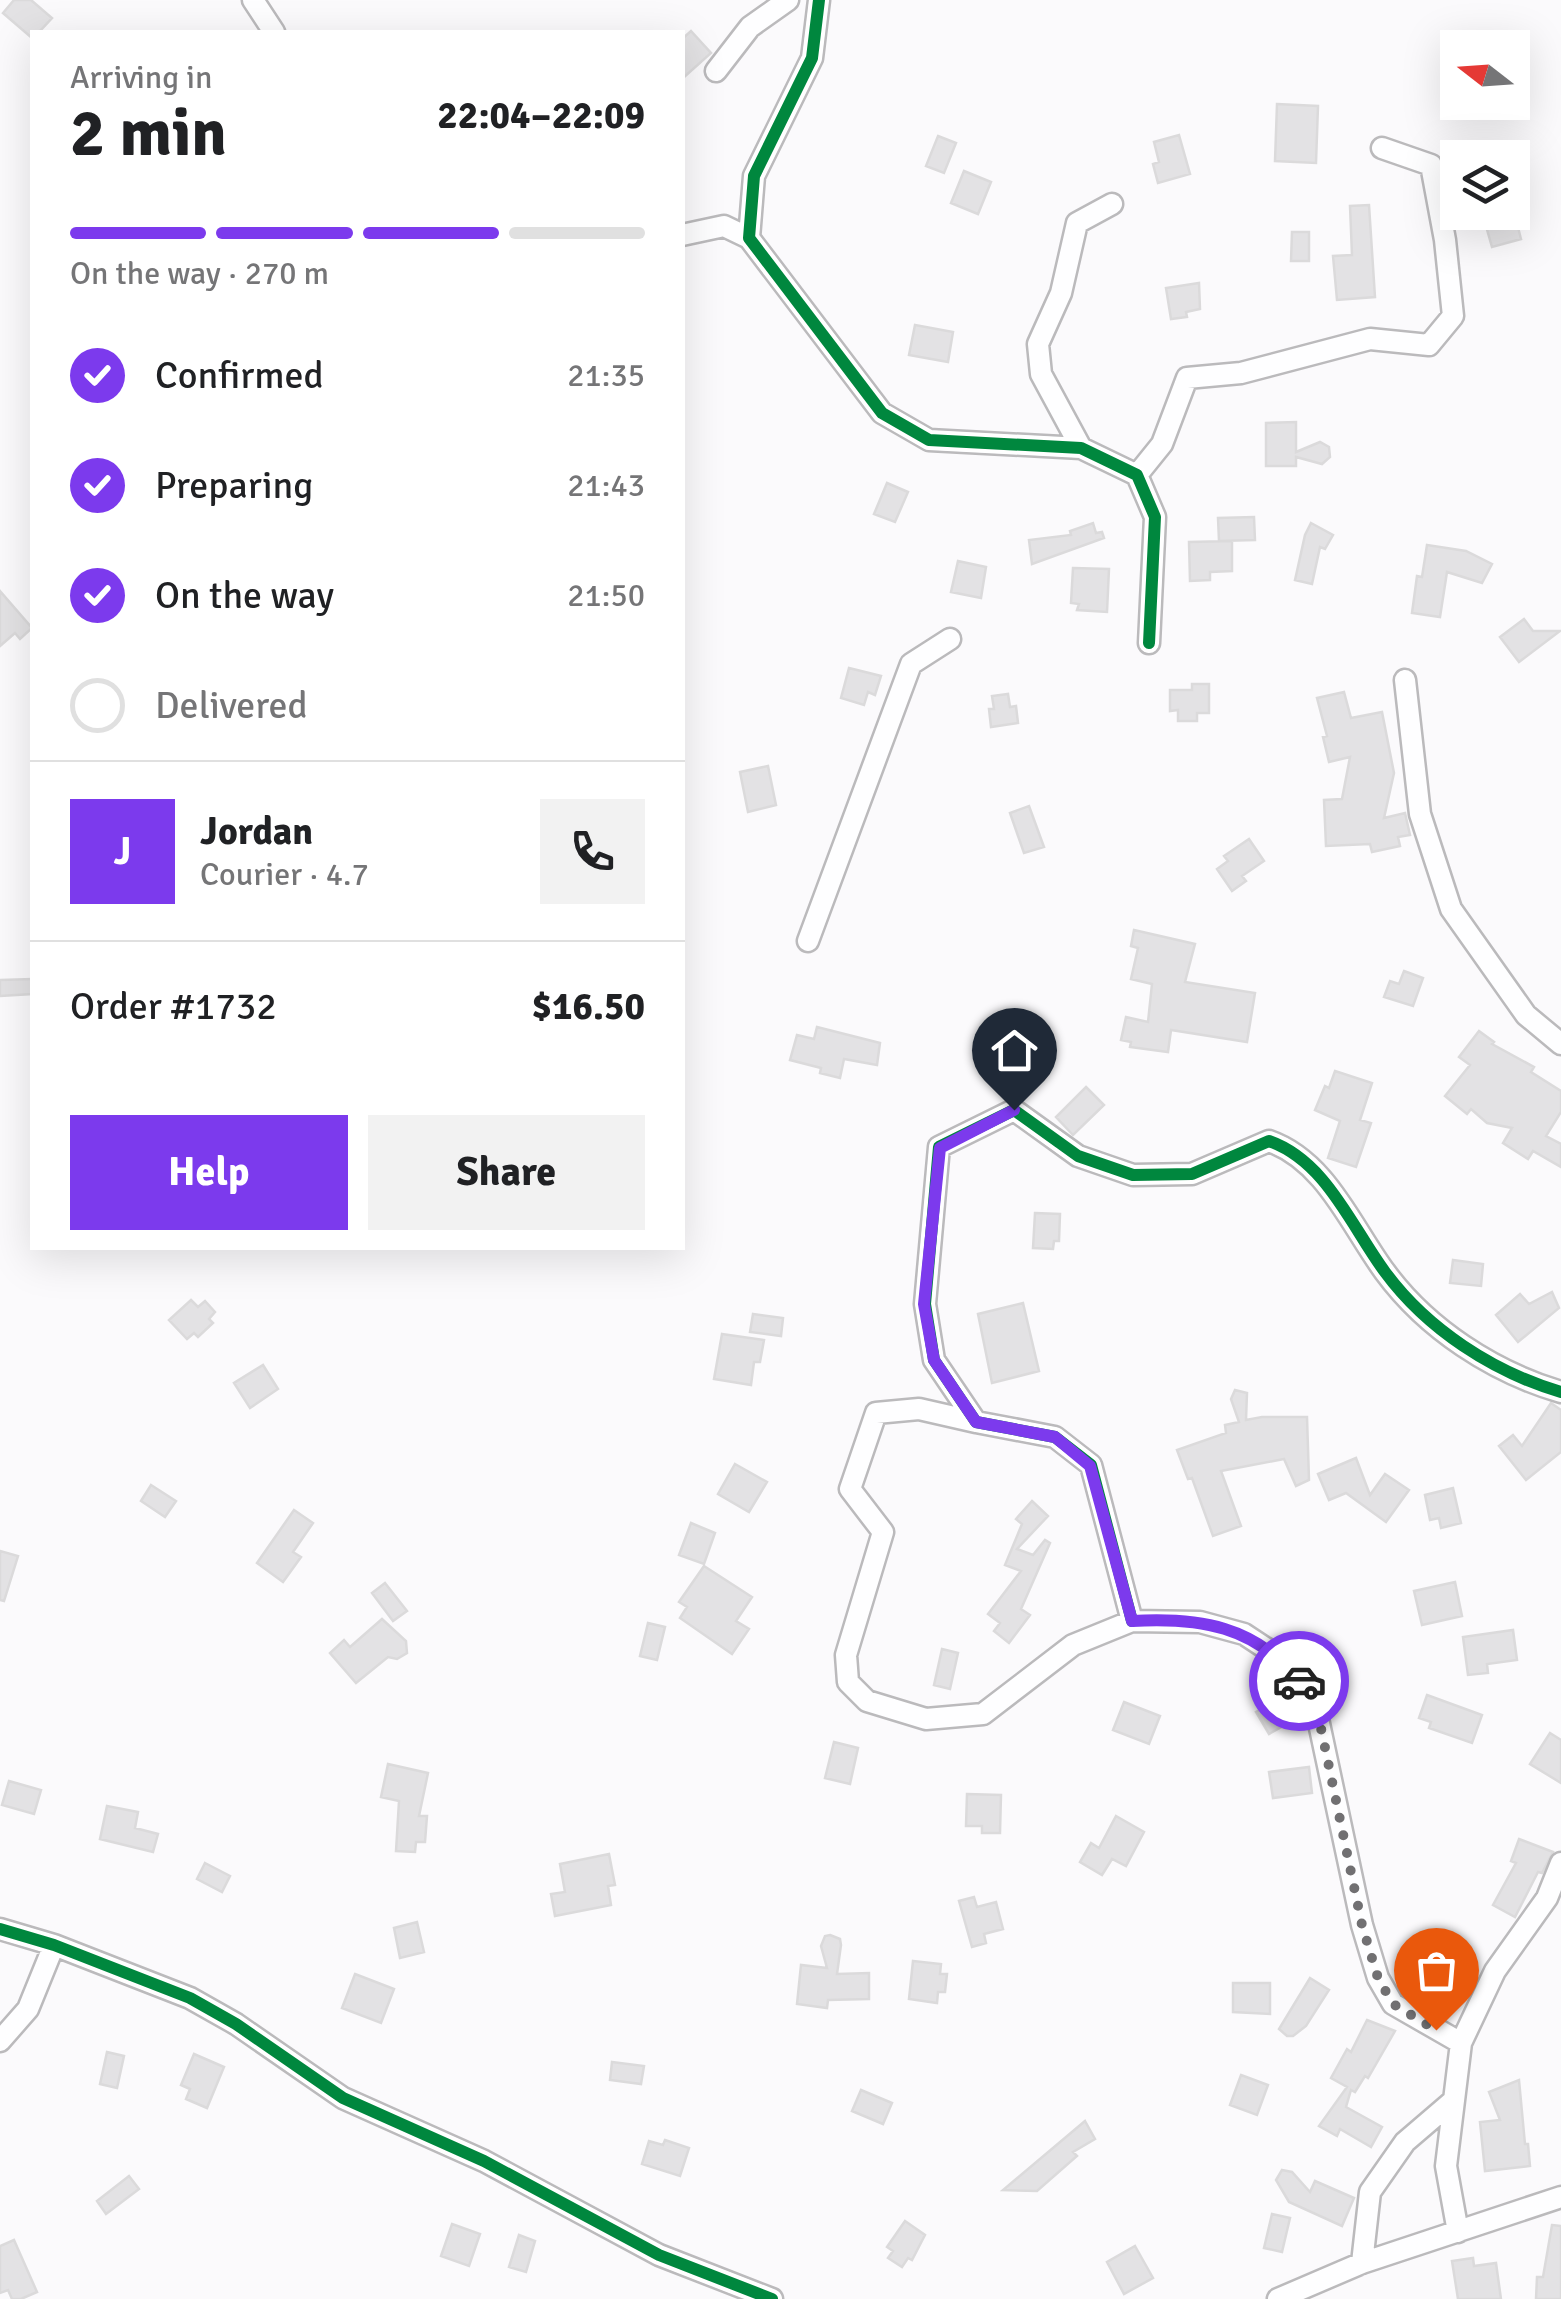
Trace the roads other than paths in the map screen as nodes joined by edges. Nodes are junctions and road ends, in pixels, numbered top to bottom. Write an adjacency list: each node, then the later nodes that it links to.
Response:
1 (253, 0): 4 (street)
2 (788, 0): 5 (street)
3 (819, 0): 9 (street)
4 (273, 30)
5 (716, 72)
6 (1382, 148): 11 (street)
7 (1112, 204): 10 (street)
8 (685, 234): 9 (street)
9 (749, 238): 10 (street)
10 (1080, 448): 11 (street)
11 (1137, 475): 13 (street)
12 (950, 639): 15 (street)
13 (1149, 642)
14 (1405, 680): 16 (street)
15 (808, 941)
16 (1561, 1044)
17 (1561, 1392): 18 (street)
18 (976, 1422): 19 (street); 19 (street)
19 (1132, 1621): 26 (street)
20 (1561, 1862): 22 (street)
21 (1561, 1880): 22 (street)
22 (1547, 1898): 26 (street)
23 (0, 1929): 24 (street)
24 (54, 1946): 25 (street); 31 (street)
25 (0, 2041)
26 (1461, 2043): 27 (street)
27 (1454, 2100): 29 (street); 30 (street)
28 (1561, 2197): 29 (street)
29 (1458, 2232): 30 (street)
30 (1362, 2264): 32 (street)
31 (772, 2299)
32 (1278, 2299)

